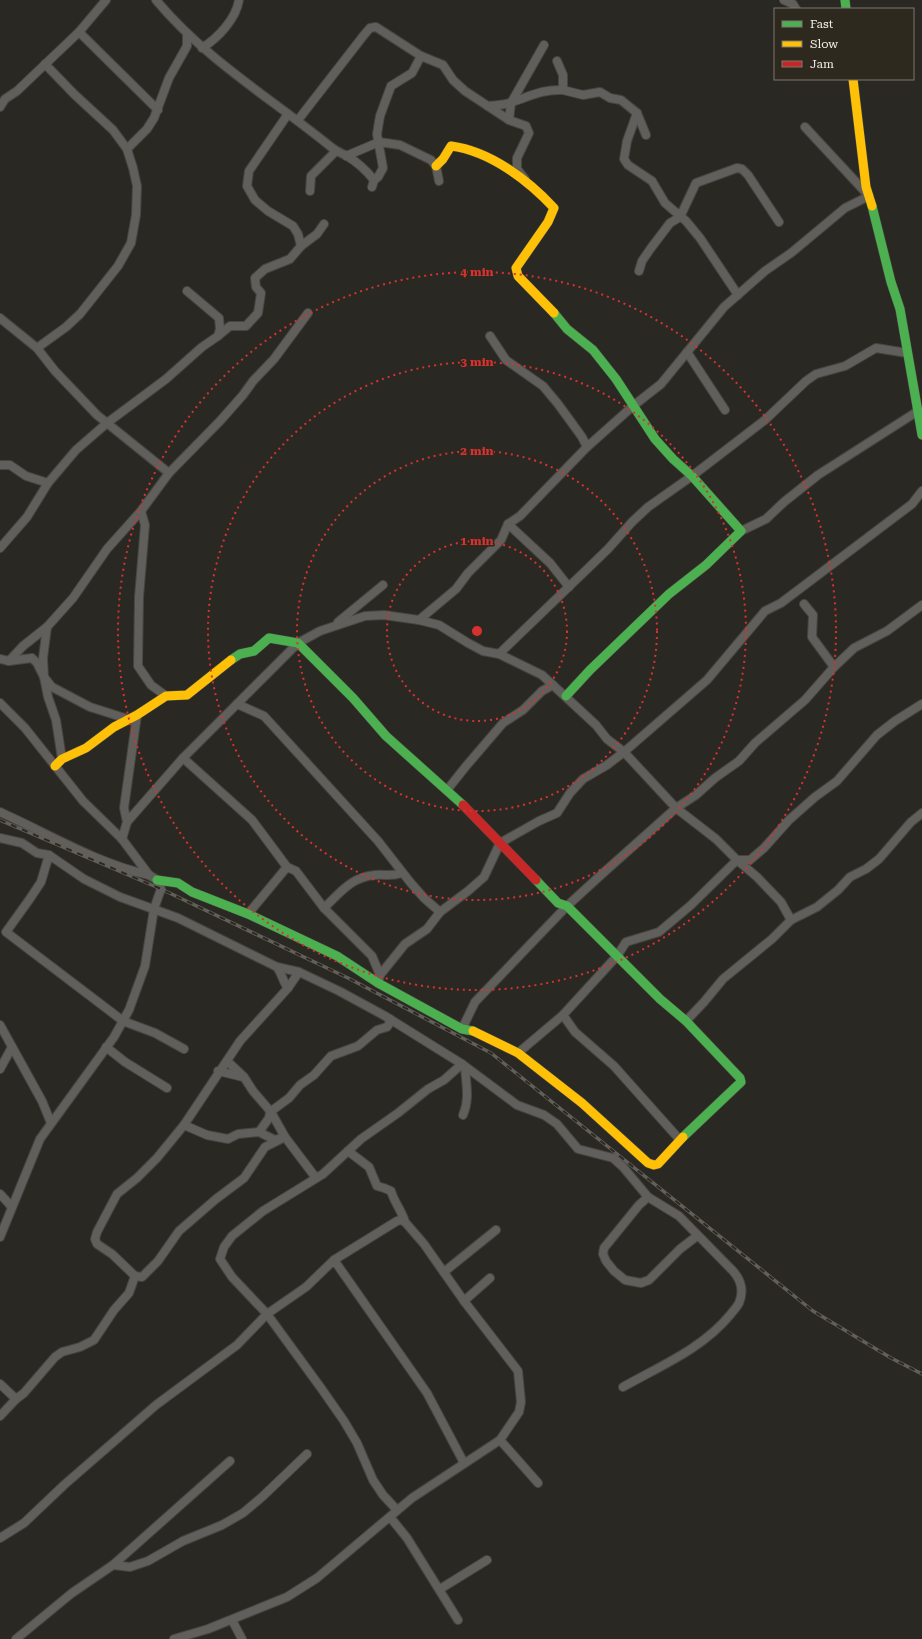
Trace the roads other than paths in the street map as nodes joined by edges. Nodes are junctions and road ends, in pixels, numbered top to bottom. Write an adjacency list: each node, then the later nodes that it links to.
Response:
1 (106, 0): 6 (street)
2 (156, 0): 7 (street)
3 (239, 0): 9 (street)
4 (784, 0): 5 (street)
5 (795, 8)
6 (79, 32): 12 (street); 19 (street)
7 (187, 34): 9 (street); 19 (street)
8 (544, 45): 16 (street)
9 (202, 48): 21 (street)
10 (421, 56): 17 (street); 22 (street); 26 (street)
11 (557, 61): 14 (street)
12 (45, 64): 15 (street); 27 (street)
13 (853, 80): 34 (street)
14 (563, 90): 16 (street); 20 (street)
15 (2, 99): 18 (street)
16 (511, 103): 17 (street); 23 (street)
17 (488, 106): 23 (street)
18 (0, 107)
19 (158, 110): 27 (street)
20 (637, 113): 25 (street); 35 (street)
21 (288, 114): 22 (street); 38 (street)
22 (298, 120): 28 (street)
23 (509, 120): 32 (street)
24 (805, 127): 34 (street)
25 (646, 135)
26 (379, 142): 29 (street); 29 (street); 30 (street)
27 (127, 149): 46 (street)
28 (336, 151): 29 (street); 33 (street)
29 (346, 156)
30 (436, 166): 31 (street); 32 (street)
31 (438, 181)
32 (529, 185): 49 (street)
33 (310, 191)
34 (869, 196): 41 (street); 48 (street)
35 (680, 217): 36 (street); 39 (street); 41 (street)
36 (779, 222)
37 (324, 224): 38 (street)
38 (301, 246): 44 (street)
39 (639, 271)
40 (188, 292): 44 (street)
41 (738, 295): 47 (street)
42 (308, 313): 56 (street)
43 (0, 318): 46 (street)
44 (218, 336): 52 (street)
45 (490, 336): 54 (street)
46 (37, 348): 52 (street)
47 (687, 352): 49 (street); 50 (street)
48 (907, 353): 51 (street); 57 (street)
49 (633, 406): 54 (street); 57 (street)
50 (725, 410)
51 (918, 411): 53 (street); 62 (street)
52 (107, 424): 56 (street); 58 (street)
53 (922, 435)
54 (587, 447): 61 (street)
55 (0, 465): 58 (street)
56 (170, 473): 60 (street)
57 (692, 476): 62 (street); 65 (street)
58 (48, 483): 63 (street)
59 (922, 491): 84 (street)
60 (140, 511): 69 (street); 78 (street)
61 (508, 524): 65 (street); 68 (street)
62 (741, 531): 79 (street)
63 (0, 548)
64 (383, 585): 70 (street)
65 (569, 587): 72 (street)
66 (804, 604): 75 (street)
67 (922, 605): 75 (street)
68 (420, 620): 70 (street); 72 (street)
69 (47, 627): 74 (street); 76 (street)
70 (333, 627): 71 (street)
71 (298, 643): 78 (street); 81 (street); 87 (street)
72 (499, 654): 77 (street)
73 (0, 659): 74 (street)
74 (9, 661): 76 (street)
75 (834, 667): 88 (street)
76 (44, 677): 83 (street); 86 (street)
77 (553, 684): 79 (street); 87 (street)
78 (166, 696): 83 (street)
79 (566, 696): 84 (street)
80 (0, 703): 86 (street)
81 (237, 704): 85 (street); 98 (street)
82 (922, 704): 96 (street)
83 (133, 717): 86 (street); 91 (street)
84 (624, 752): 88 (street); 94 (street)
85 (183, 758): 91 (street); 97 (street)
86 (59, 763): 93 (street)
87 (447, 790): 94 (street)
88 (676, 808): 96 (street); 100 (street)
89 (0, 812): 99 (street)
90 (922, 813): 105 (street)
91 (127, 822): 93 (street)
92 (0, 838): 95 (street)
93 (122, 839): 99 (street)
94 (500, 843): 100 (street); 103 (street)
95 (49, 855): 101 (street); 113 (street)
96 (737, 860): 105 (street); 106 (street)
97 (287, 867): 102 (street); 104 (street)
98 (402, 873): 102 (street); 103 (street)
99 (153, 878): 101 (street); 104 (street)
100 (567, 906): 106 (street); 116 (street)
101 (154, 908): 107 (street); 113 (street)
102 (324, 908): 109 (street)
103 (440, 912): 109 (street)
104 (248, 914): 109 (street)
105 (791, 920): 114 (street)
106 (617, 956): 111 (street); 114 (street)
107 (277, 967): 108 (street); 110 (street)
108 (299, 972): 110 (street); 112 (street)
109 (379, 979): 116 (street)
110 (288, 988): 121 (street)
111 (563, 1015): 120 (street); 133 (street)
112 (390, 1019): 122 (street); 127 (street)
113 (123, 1021): 118 (street); 119 (street)
114 (686, 1021): 133 (street)
115 (0, 1025): 117 (street)
116 (462, 1029): 120 (street)
117 (12, 1047): 123 (street); 129 (street)
118 (106, 1047): 126 (street); 129 (street)
119 (184, 1049)
120 (518, 1053): 133 (street)
121 (227, 1061): 124 (street); 125 (street)
122 (464, 1065): 128 (street); 134 (street); 137 (street)
123 (0, 1069)
124 (218, 1072): 125 (street); 130 (street)
125 (244, 1077): 127 (street)
126 (167, 1088)
127 (271, 1112): 131 (street); 132 (street)
128 (463, 1115)
129 (51, 1123): 138 (street)
130 (184, 1125): 131 (street); 145 (street)
131 (259, 1132): 132 (street)
132 (285, 1137): 135 (street); 145 (street)
133 (680, 1140)
134 (348, 1151): 135 (street); 139 (street)
135 (316, 1178): 148 (street)
136 (0, 1194): 138 (street)
137 (648, 1197): 141 (street); 141 (street)
138 (12, 1207): 142 (street)
139 (406, 1222): 143 (street); 144 (street)
140 (496, 1230): 144 (street)
141 (698, 1236): 150 (street)
142 (0, 1237)
143 (334, 1260): 148 (street); 156 (street)
144 (444, 1272): 147 (street)
145 (135, 1276): 151 (street)
146 (490, 1278): 147 (street)
147 (464, 1301): 153 (street)
148 (267, 1314): 158 (street); 160 (street)
149 (0, 1384): 151 (street)
150 (623, 1387)
151 (16, 1399): 152 (street)
152 (0, 1416)
153 (500, 1440): 156 (street); 157 (street)
154 (307, 1454): 162 (street)
155 (230, 1461): 162 (street)
156 (464, 1463): 158 (street)
157 (538, 1483)
158 (397, 1510): 159 (street)
159 (390, 1517): 163 (street); 164 (street)
160 (0, 1538)
161 (487, 1560): 163 (street)
162 (113, 1565): 166 (street)
163 (440, 1589): 165 (street)
164 (232, 1620): 167 (street); 168 (street)
165 (458, 1620)
166 (16, 1639)
167 (174, 1639)
168 (242, 1639)

